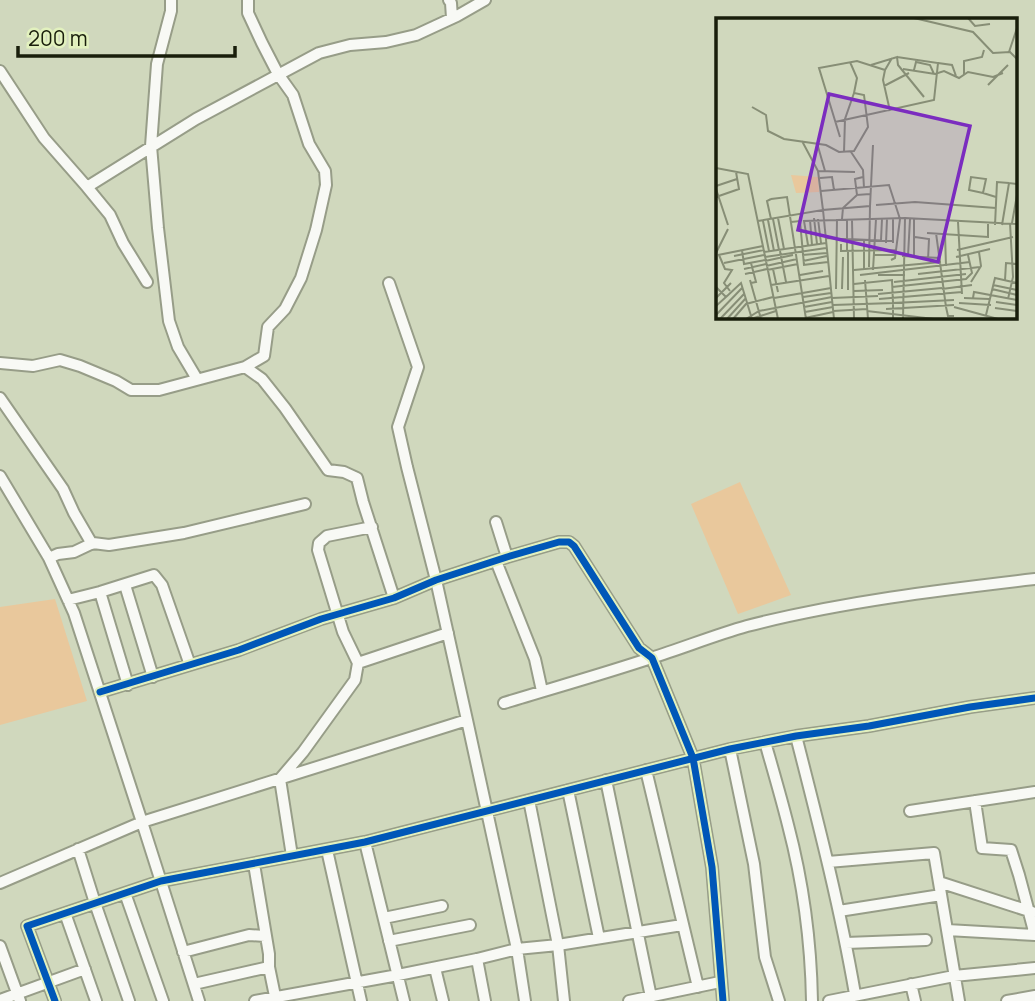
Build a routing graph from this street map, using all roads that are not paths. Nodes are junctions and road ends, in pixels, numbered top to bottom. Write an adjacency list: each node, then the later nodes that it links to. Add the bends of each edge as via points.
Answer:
1 (171, 0): 8 (street, via 158,64)
2 (248, 0): 7 (street, via 248,13)
3 (449, 0): 5 (street)
4 (485, 0): 5 (street)
5 (452, 18): 7 (street, via 416,35 319,53)
6 (0, 71): 9 (street, via 44,138)
7 (278, 74): 8 (street); 13 (street, via 293,95 309,144 325,170 326,185 301,278 285,309 268,327 264,356)
8 (151, 146): 9 (street); 14 (street, via 169,321)
9 (87, 187): 10 (street, via 110,215)
10 (146, 282)
11 (389, 284): 24 (street, via 418,367 398,427)
12 (0, 363): 14 (street, via 33,366 60,360 131,390 159,390)
13 (245, 367): 14 (street); 19 (street, via 262,379 328,470 358,478)
14 (197, 379)
15 (0, 397): 20 (street, via 63,489)
16 (0, 476): 21 (street)
17 (305, 504): 20 (street, via 184,533)
18 (496, 522): 22 (street)
19 (372, 527): 27 (street); 29 (street, via 327,536 319,543)
20 (92, 544): 21 (street)
21 (49, 558): 28 (street)
22 (501, 559): 24 (street); 31 (street, via 569,542 639,649); 36 (street)
23 (1035, 579): 31 (street, via 800,614)
24 (436, 580): 27 (street); 30 (street)
25 (125, 585): 26 (street); 33 (street, via 154,575 162,585); 34 (street)
26 (100, 592): 28 (street); 35 (street)
27 (394, 598): 29 (street)
28 (68, 600): 37 (street)
29 (338, 614): 32 (street); 33 (street)
30 (448, 633): 32 (street); 40 (street)
31 (652, 658): 36 (street); 44 (street)
32 (358, 663): 46 (street, via 355,680)
33 (190, 665): 34 (street)
34 (153, 677): 35 (street)
35 (128, 685): 37 (street)
36 (542, 691): 39 (street)
37 (100, 692): 54 (street)
38 (1035, 698): 41 (street)
39 (504, 703)
40 (467, 719): 46 (street); 52 (street)
41 (796, 736): 42 (street); 59 (street)
42 (765, 742): 43 (street); 120 (street, via 801,887)
43 (730, 749): 44 (street); 119 (street, via 754,864 765,957)
44 (693, 758): 45 (street); 94 (street, via 712,867)
45 (646, 770): 47 (street); 73 (street)
46 (281, 779): 54 (street); 58 (street)
47 (606, 780): 48 (street); 75 (street)
48 (568, 790): 50 (street); 78 (street)
49 (1035, 792): 51 (street)
50 (528, 800): 52 (street); 82 (street)
51 (975, 801): 53 (street); 69 (street, via 982,848 1011,850)
52 (487, 811): 55 (street); 84 (street)
53 (911, 811)
54 (142, 822): 56 (street); 61 (street)
55 (365, 842): 57 (street); 71 (street)
56 (78, 849): 63 (street); 66 (street)
57 (327, 850): 58 (street); 95 (street)
58 (292, 856): 60 (street)
59 (828, 862): 62 (street, via 934,853); 68 (street)
60 (254, 864): 61 (street); 77 (street)
61 (162, 881): 64 (street); 85 (street)
62 (939, 882): 65 (street); 69 (street)
63 (0, 883)
64 (125, 893): 66 (street); 108 (street)
65 (941, 895): 68 (street); 74 (street)
66 (95, 903): 70 (street); 107 (street)
67 (442, 906): 71 (street)
68 (839, 911): 81 (street)
69 (1032, 912): 76 (street)
70 (65, 913): 90 (street); 93 (street, via 27,926)
71 (384, 918): 79 (street)
72 (470, 925): 79 (street)
73 (682, 925): 75 (street); 98 (street)
74 (947, 930): 76 (street); 92 (street)
75 (637, 932): 78 (street); 102 (street)
76 (1035, 935)
77 (265, 936): 85 (street); 87 (street)
78 (599, 938): 82 (street)
79 (389, 940): 91 (street)
80 (926, 940): 81 (street)
81 (846, 943): 99 (street)
82 (558, 945): 84 (street); 116 (street)
83 (0, 946): 101 (street)
84 (517, 949): 86 (street); 115 (street)
85 (183, 952): 96 (street)
86 (478, 959): 88 (street); 114 (street)
87 (270, 967): 96 (street); 103 (street)
88 (435, 968): 91 (street); 113 (street)
89 (1035, 968): 92 (street)
90 (85, 969): 93 (street); 106 (street)
91 (398, 975): 95 (street); 112 (street)
92 (954, 976): 97 (street); 123 (street)
93 (48, 982): 101 (street); 105 (street)
94 (720, 982): 98 (street); 118 (street)
95 (357, 983): 103 (street); 111 (street)
96 (194, 984): 109 (street)
97 (911, 984): 99 (street); 122 (street)
98 (698, 987): 102 (street)
99 (855, 995): 121 (street)
100 (1035, 996): 124 (street)
101 (19, 997): 104 (street)
102 (651, 997): 117 (street)
103 (276, 999): 110 (street)
104 (0, 1000)
105 (55, 1001)
106 (96, 1001)
107 (129, 1001)
108 (163, 1001)
109 (199, 1001)
110 (255, 1001)
111 (361, 1001)
112 (404, 1001)
113 (443, 1001)
114 (485, 1001)
115 (525, 1001)
116 (564, 1001)
117 (629, 1001)
118 (723, 1001)
119 (779, 1001)
120 (812, 1001)
121 (828, 1001)
122 (915, 1001)
123 (959, 1001)
124 (1007, 1001)

